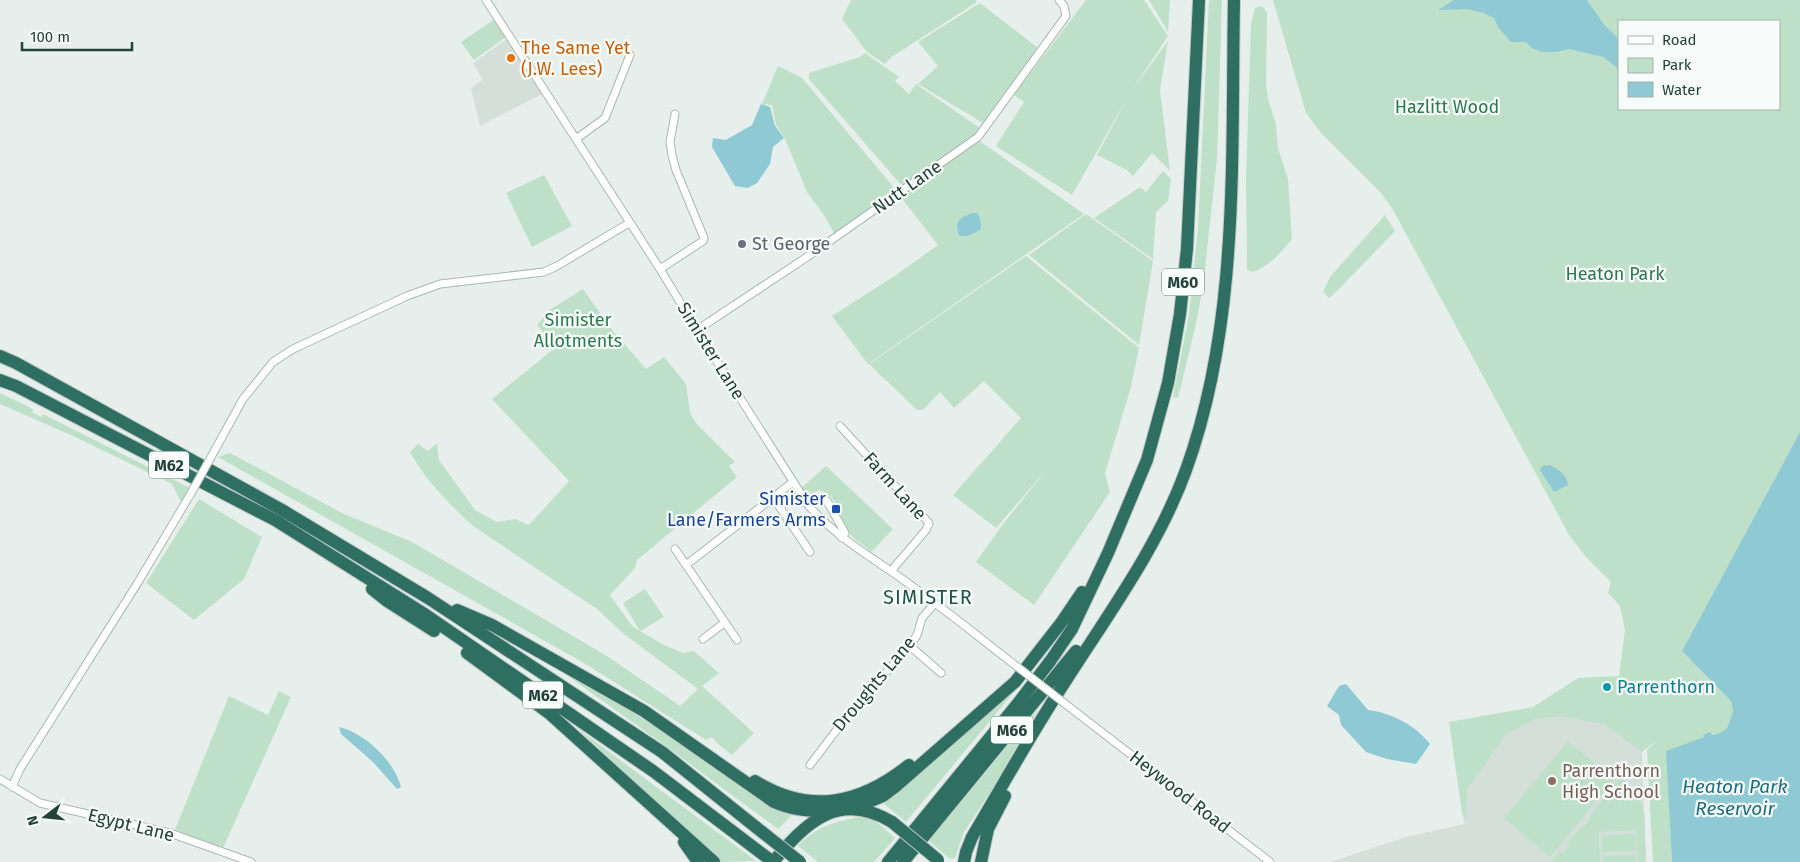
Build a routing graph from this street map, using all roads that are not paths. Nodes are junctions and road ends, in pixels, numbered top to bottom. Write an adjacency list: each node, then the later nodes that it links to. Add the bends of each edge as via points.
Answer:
1 (486, 0): 7 (street, Simister Lane)
2 (1059, 0): 10 (street, Nutt Lane, via 1066,16 978,137)
3 (1199, 0): 20 (highway, M60, via 1188,240 1180,314 1168,383 1147,460)
4 (1234, 0): 24 (highway, M60, via 1226,289 1216,363 1200,428 1174,500 1158,535)
5 (630, 54): 7 (street, via 605,118)
6 (675, 114): 9 (street, via 670,142 672,155 704,238)
7 (576, 139): 8 (street, Simister Lane)
8 (629, 223): 9 (street, Simister Lane); 39 (street, bridge, via 544,272 440,284 293,348 272,362 244,399 137,584 20,769)
9 (660, 269): 10 (street, Simister Lane)
10 (697, 330): 14 (street, Simister Lane)
11 (0, 356): 25 (highway, M62, via 282,510)
12 (0, 380): 21 (highway, M62, via 275,520)
13 (840, 426): 23 (street, Farm Lane, via 929,523)
14 (793, 482): 15 (street); 16 (street, Simister Lane)
15 (774, 497): 19 (street); 22 (street)
16 (808, 505): 17 (street, Simister Lane); 17 (street, via 816,500 827,501 845,533)
17 (842, 538): 23 (street, Simister Lane)
18 (675, 549): 22 (street)
19 (810, 552)
20 (1108, 553): 28 (highway, M60); 35 (highway, via 1035,658 1015,682)
21 (334, 557): 40 (highway, via 387,601 446,638 550,714); 47 (highway, M62, via 423,613 645,765)
22 (686, 564): 27 (street)
23 (891, 571): 26 (street, Simister Lane)
24 (1120, 597): 34 (highway); 50 (highway, M66)
25 (428, 598): 36 (highway, via 492,625 644,711); 48 (highway, M62, bridge, via 662,752)
26 (935, 603): 31 (street, Droughts Lane, via 922,618); 32 (street, Simister Lane)
27 (724, 623): 29 (street); 30 (street)
28 (1072, 629): 49 (highway, M66, via 1019,702)
29 (703, 639)
30 (737, 640)
31 (910, 646): 33 (street); 37 (street, Droughts Lane, via 848,715)
32 (993, 648): 53 (street, Heywood Road, bridge)
33 (941, 673)
34 (1050, 706): 51 (highway, via 972,837); 52 (highway, via 988,829)
35 (984, 710): 36 (highway, via 876,788 837,800 809,801 782,795); 41 (highway, via 883,796)
36 (697, 746): 42 (highway, via 774,802 800,810)
37 (810, 765)
38 (0, 779): 39 (street, Egypt Lane)
39 (12, 787): 44 (street, Egypt Lane, via 40,803 170,834)
40 (649, 803): 45 (highway); 46 (highway)
41 (850, 809): 42 (highway); 43 (highway, bridge, via 867,811 892,822)
42 (834, 812): 47 (highway, via 814,820 803,829)
43 (939, 861)
44 (251, 862)
45 (698, 862)
46 (714, 862)
47 (773, 862)
48 (800, 862)
49 (888, 862)
50 (903, 862)
51 (964, 862)
52 (981, 862)
53 (1270, 862)

